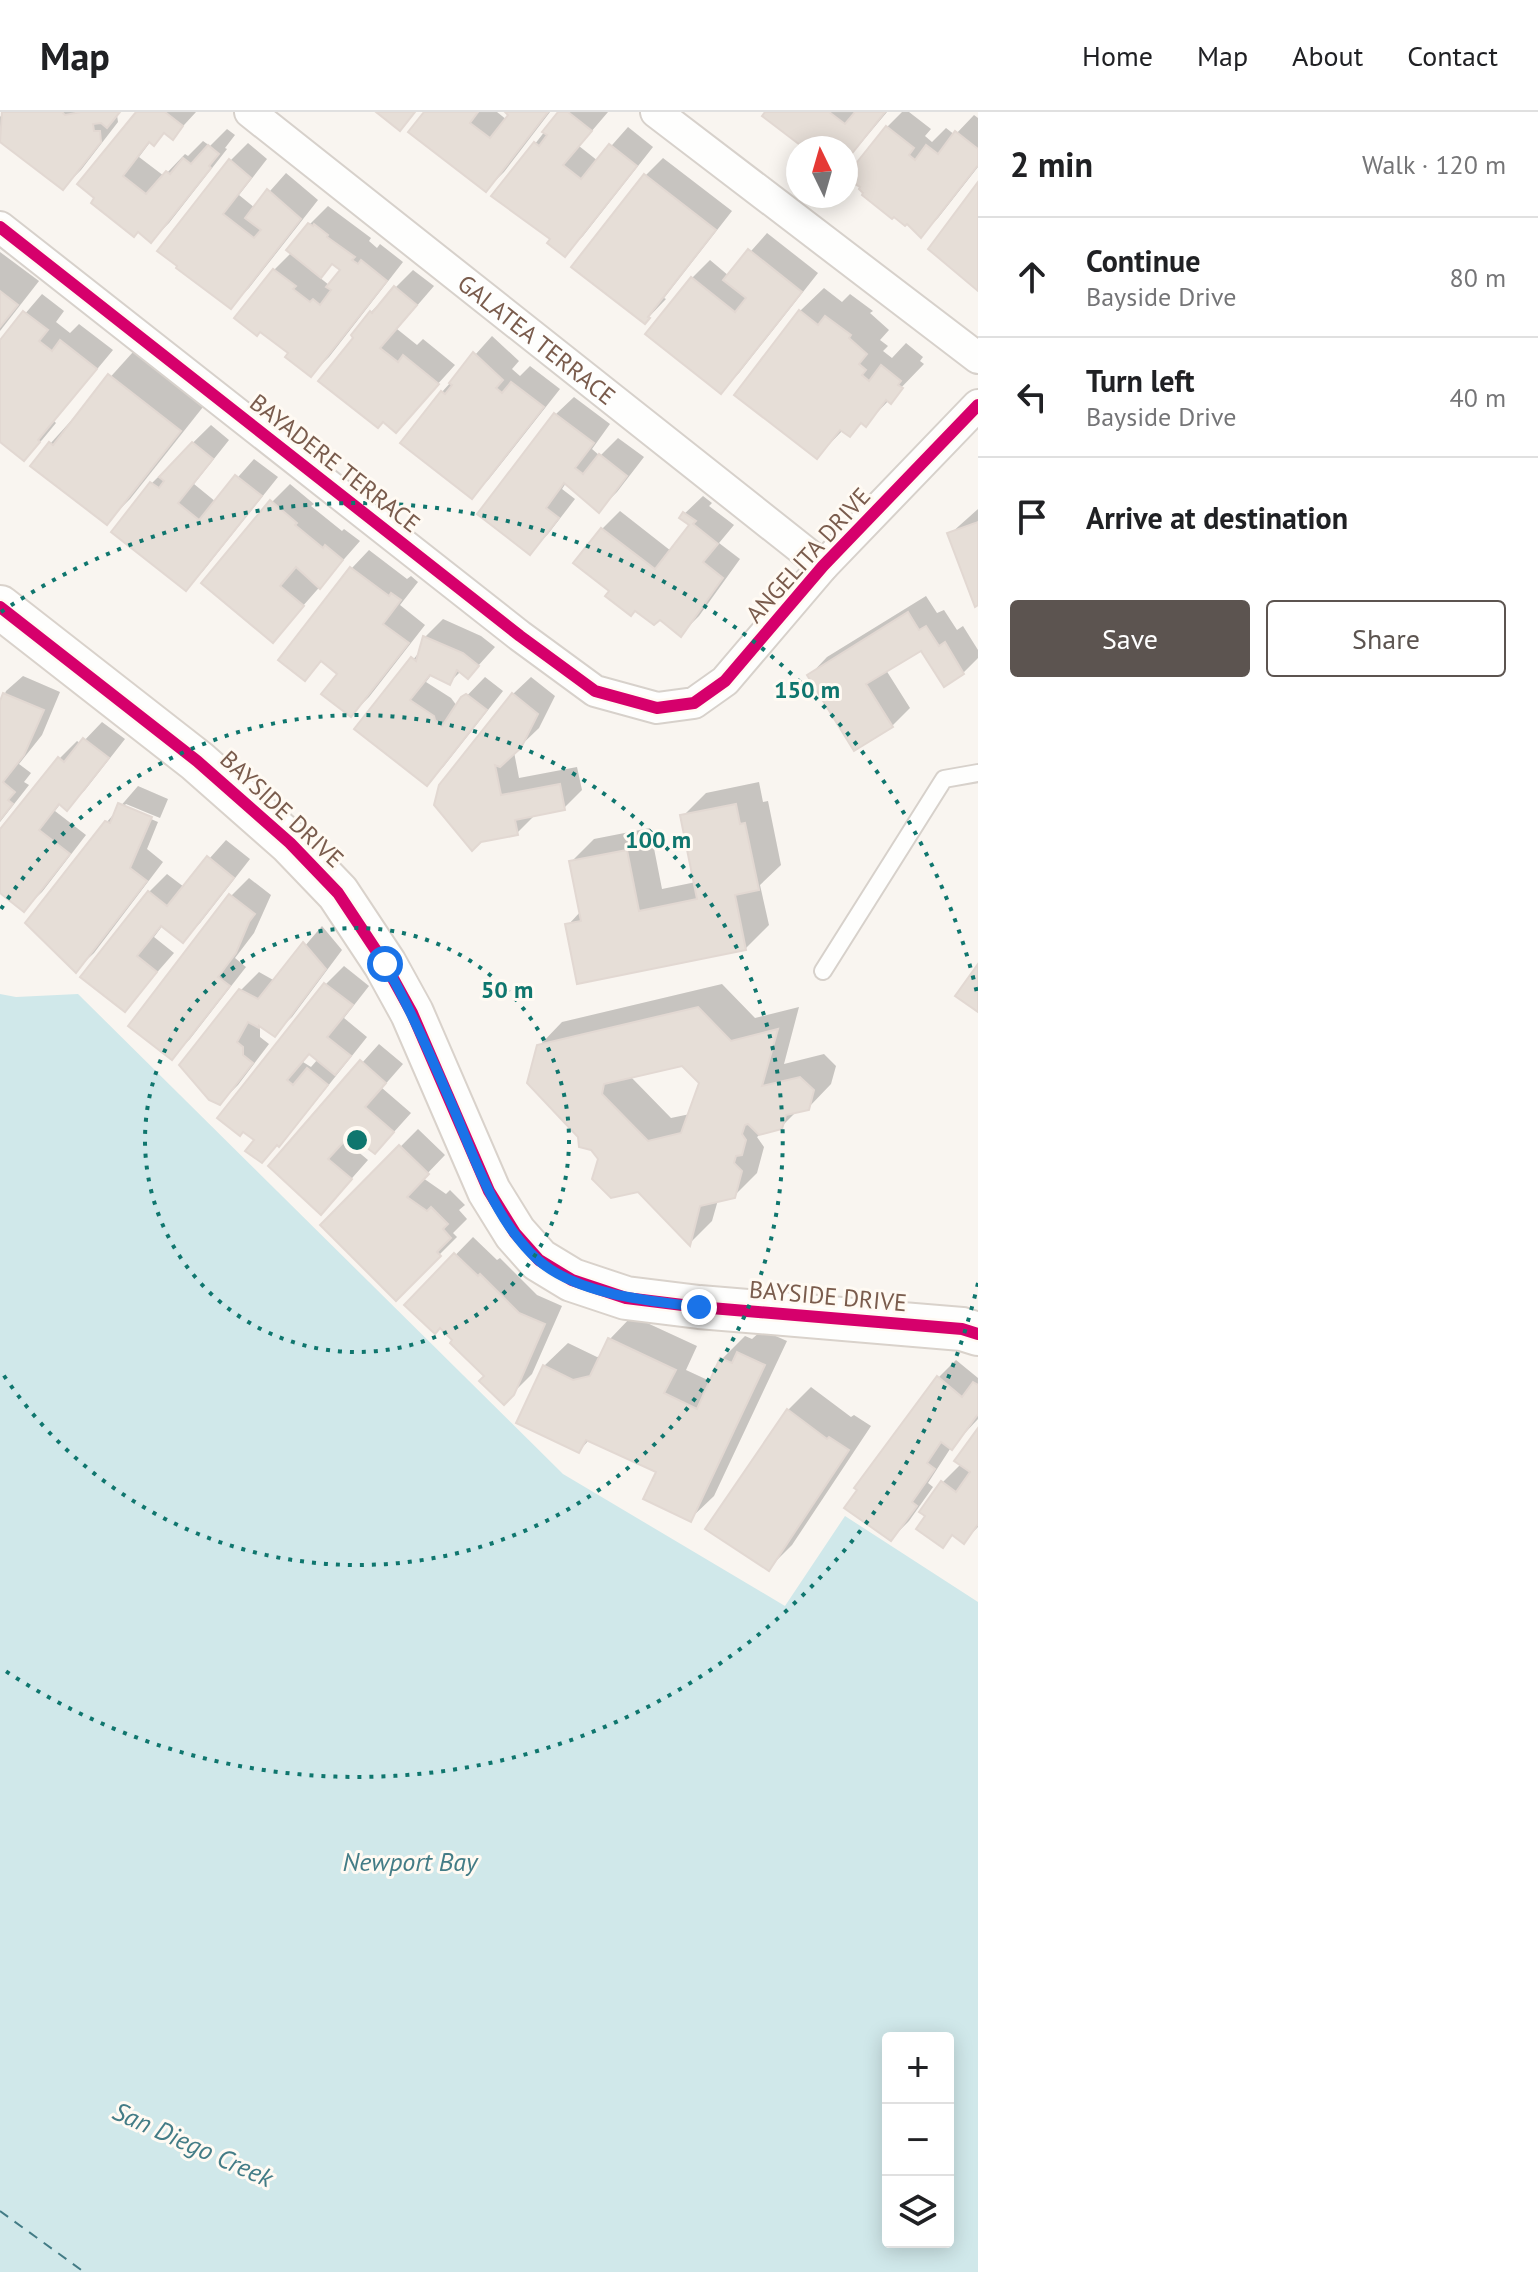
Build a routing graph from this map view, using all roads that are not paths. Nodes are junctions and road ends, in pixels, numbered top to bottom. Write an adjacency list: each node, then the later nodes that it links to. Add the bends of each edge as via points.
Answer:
1 (250, 112): 6 (street, GALATEA TERRACE)
2 (656, 112): 4 (street)
3 (0, 227): 8 (street, BAYADERE TERRACE, via 595,691)
4 (978, 358)
5 (978, 405): 6 (street, ANGELITA DRIVE)
6 (823, 566): 8 (street, ANGELITA DRIVE, via 725,681 694,703)
7 (0, 607): 11 (main road, BAYSIDE DRIVE, via 197,761 338,893 412,1013 489,1191 539,1260 572,1280 626,1298)
8 (657, 708)
9 (978, 773): 10 (lane, via 944,779)
10 (823, 971)
11 (978, 1334)

